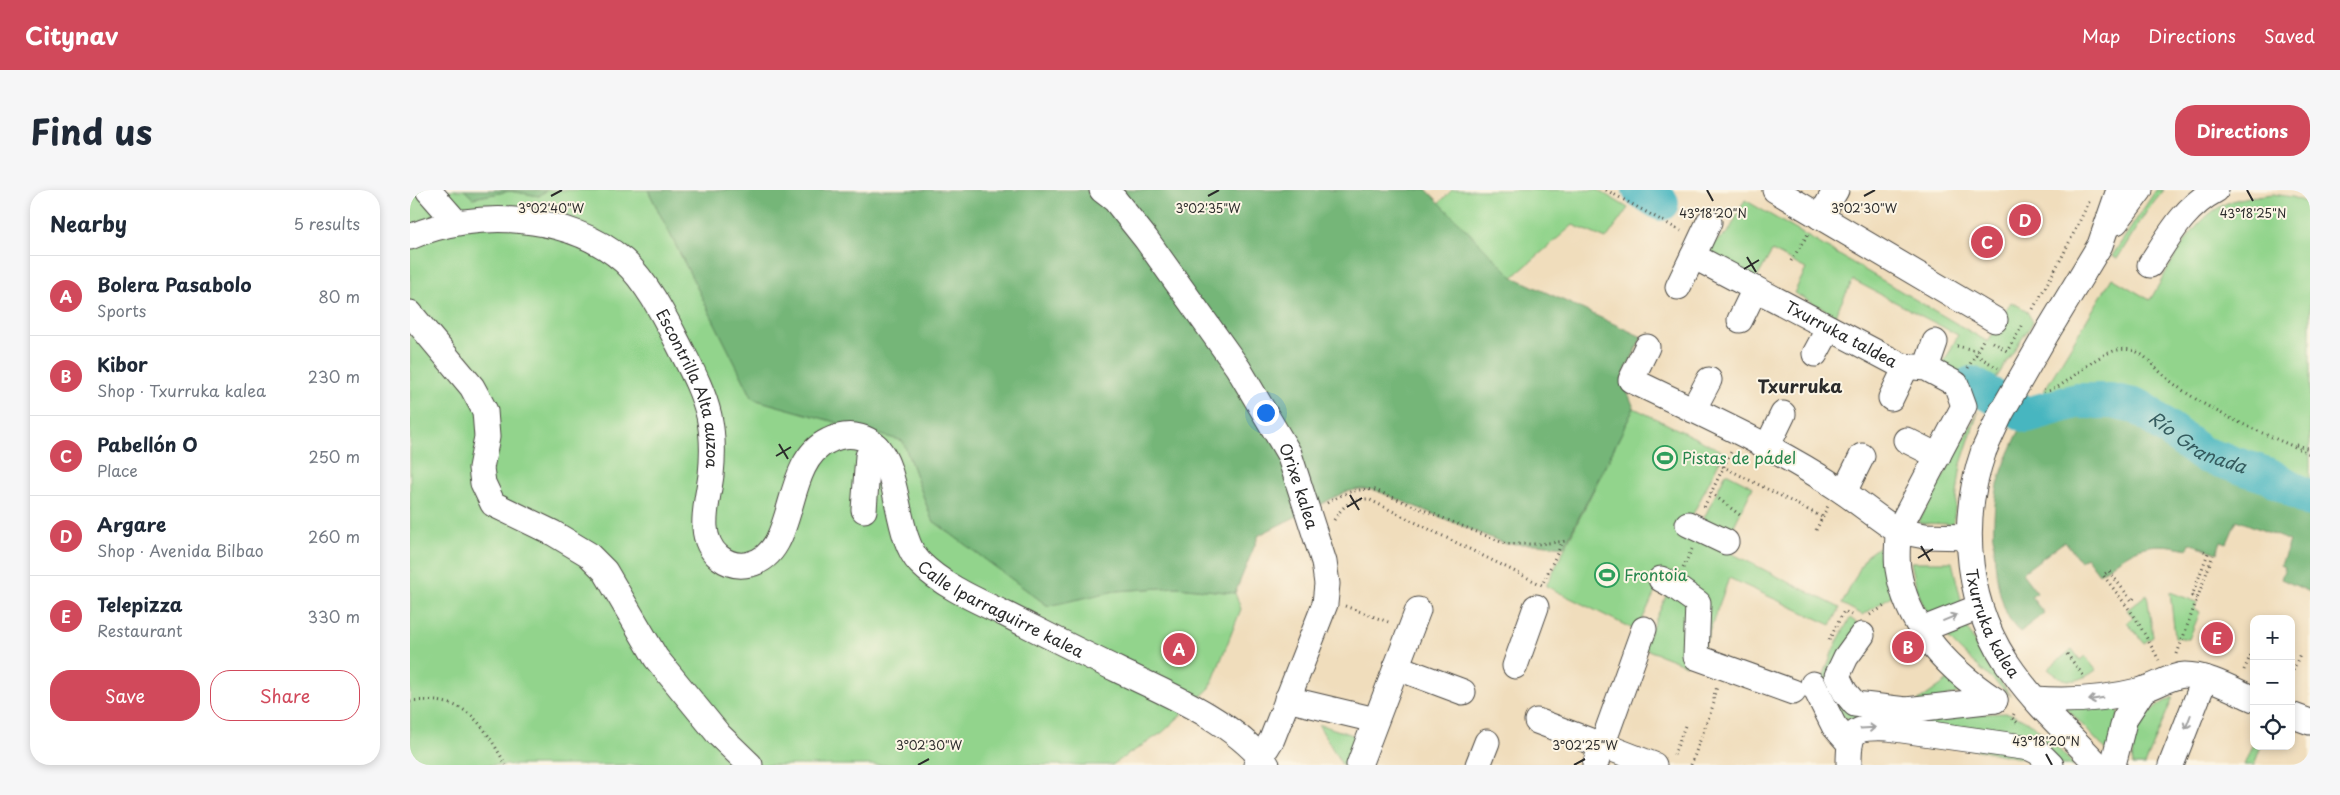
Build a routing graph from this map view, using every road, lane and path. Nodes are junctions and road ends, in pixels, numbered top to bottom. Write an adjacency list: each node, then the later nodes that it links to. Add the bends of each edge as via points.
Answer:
1 (428, 190): 11 (street)
2 (1102, 190): 52 (street, Orixe kalea, via 1146,239 1238,368 1289,454)
3 (1606, 190): 13 (path)
4 (1775, 190): 10 (street)
5 (1836, 190): 10 (street)
6 (2119, 190): 14 (street)
7 (2140, 190): 14 (street)
8 (2216, 190): 17 (street, via 2184,214)
9 (2090, 199): 20 (path)
10 (1820, 217): 23 (street)
11 (456, 222): 12 (street, Escontrilla Alta auzoa); 41 (street, Escontrilla Alta auzoa, via 520,221 575,233 610,251 625,262 640,280 672,331 704,396 713,455 706,534 722,560 749,564 770,553 782,532 803,467 819,445 844,436 868,440)
12 (410, 237)
13 (1700, 239): 18 (street); 19 (street, Txurruka taldea)
14 (2100, 245): 24 (street, Txurruka kalea)
15 (1798, 247): 16 (path)
16 (1791, 262)
17 (2150, 265)
18 (1678, 287)
19 (1755, 289): 22 (street); 25 (street, Txurruka taldea)
20 (2032, 311)
21 (410, 313): 98 (street, via 472,387 485,411 487,437 481,468 483,483 493,504 588,554 621,596 656,658 719,735)
22 (1740, 320)
23 (1995, 320)
24 (2038, 325): 29 (path, via 2007,351 1984,338); 57 (street, Txurruka kalea, bridge, via 1975,476)
25 (1829, 328): 28 (street); 30 (street, Txurruka taldea)
26 (1936, 342): 30 (street)
27 (1647, 347): 36 (street, via 1631,380)
28 (1815, 354)
29 (1976, 355): 31 (path); 33 (path)
30 (1916, 368): 33 (street, Txurruka taldea); 35 (street)
31 (1998, 368)
32 (1708, 380): 36 (street)
33 (1956, 384): 46 (street, via 1964,406)
34 (2044, 391): 40 (path, via 2056,389 2110,351 2131,350 2148,360 2194,400 2237,423)
35 (1891, 398)
36 (1693, 410): 38 (street)
37 (1783, 414): 42 (street)
38 (1740, 434): 42 (street); 48 (path)
39 (1906, 440): 46 (street)
40 (2288, 444): 43 (path); 44 (path)
41 (877, 447): 51 (street, via 868,456); 96 (street, Calle Iparraguirre kalea, via 890,470 908,544 921,564 954,588 1178,699 1247,742)
42 (1766, 447): 49 (street)
43 (2310, 449)
44 (2310, 454)
45 (1862, 456): 49 (street)
46 (1938, 456): 56 (street)
47 (1718, 464): 48 (path)
48 (1724, 467): 50 (path); 54 (path)
49 (1844, 492): 56 (street, via 1870,514)
50 (1711, 493): 53 (path); 55 (path)
51 (864, 510)
52 (1310, 514): 59 (street, Orixe kalea); 59 (path, via 1345,492 1360,488 1375,490 1506,544 1565,541 1542,585 1378,502 1358,499 1344,505)
53 (1740, 515)
54 (1822, 517)
55 (1695, 527): 58 (street); 62 (path)
56 (1898, 531): 57 (street, via 1925,536); 63 (street, via 1898,567)
57 (1968, 537): 69 (street, Txurruka kalea)
58 (1726, 542)
59 (1319, 544): 66 (street, Orixe kalea, via 1327,584)
60 (2204, 551): 65 (path, via 2208,553)
61 (2213, 555): 65 (path)
62 (1668, 582): 78 (street, via 1698,603 1696,657)
63 (1903, 594): 71 (path); 73 (street)
64 (2187, 594): 65 (path)
65 (2194, 597): 79 (path)
66 (1326, 599): 70 (path); 84 (street, Orixe kalea)
67 (2126, 605): 67 (path, via 2103,575 2109,570 2133,599); 79 (path)
68 (1536, 607): 75 (street)
69 (1979, 607): 73 (street, one-way to 69); 85 (street, Txurruka kalea, via 1994,643)
70 (1414, 620): 77 (street)
71 (1866, 626): 73 (street, via 1837,673 1841,685 1855,704 1906,710 1995,700 1943,659)
72 (1644, 629): 93 (street)
73 (1921, 630)
74 (2300, 654): 76 (path)
75 (1515, 666)
76 (2295, 666)
77 (1396, 667): 82 (street); 88 (street)
78 (1724, 668): 94 (street, via 1803,688 1834,726); 101 (path)
79 (2169, 678): 80 (street, via 2185,675); 81 (street)
80 (2205, 678): 83 (street); 105 (street, one-way to 105)
81 (2144, 689): 85 (street, one-way to 85, via 2094,700); 104 (street, via 2126,718)
82 (1463, 692)
83 (2250, 697)
84 (1287, 699): 88 (street); 96 (street, Orixe kalea)
85 (2035, 700): 103 (street, Txurruka kalea)
86 (410, 701): 97 (path, via 448,701 470,714 488,734)
87 (2295, 716): 90 (street)
88 (1375, 720): 99 (street)
89 (1537, 721): 93 (street)
90 (2310, 722)
91 (1686, 723): 95 (path)
92 (1487, 742): 100 (street)
93 (1599, 752): 95 (street)
94 (1849, 754): 102 (street, one-way to 102, via 1860,728 1888,728 2030,748)
95 (1664, 761)
96 (1261, 762)
97 (506, 765)
98 (750, 765)
99 (1359, 765)
100 (1478, 765)
101 (1691, 765)
102 (2051, 765)
103 (2098, 765)
104 (2113, 765)
105 (2171, 765)

